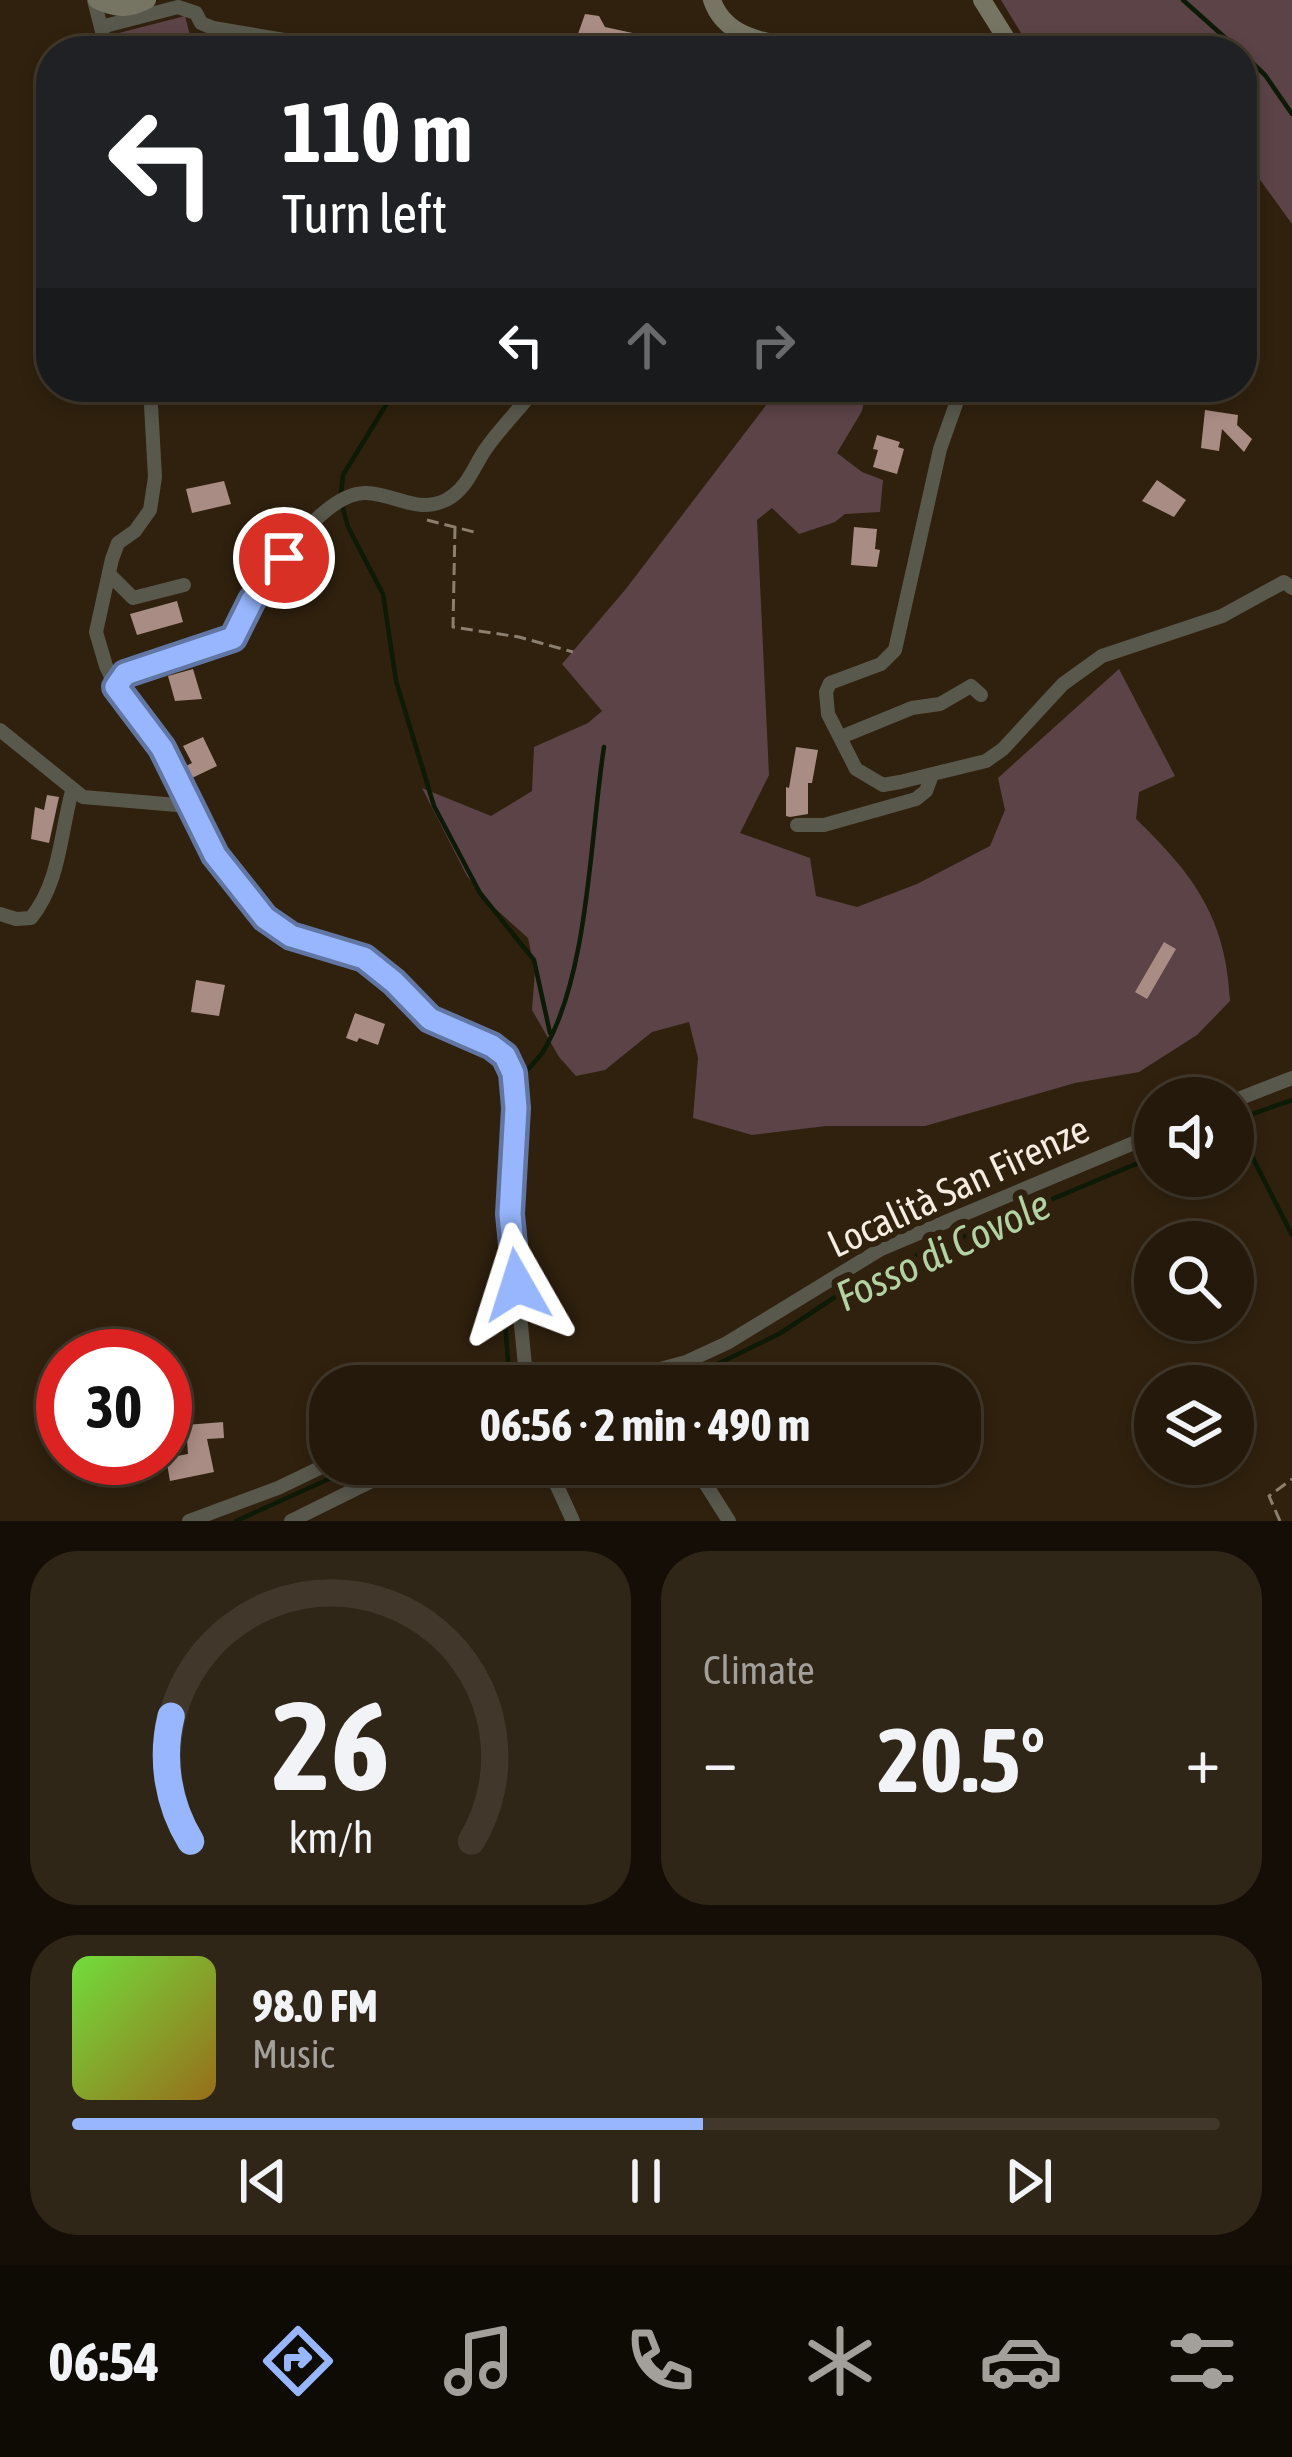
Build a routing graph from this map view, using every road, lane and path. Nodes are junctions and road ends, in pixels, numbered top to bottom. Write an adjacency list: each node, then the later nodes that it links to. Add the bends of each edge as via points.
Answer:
1 (95, 0): 2 (main road, via 131,8); 5 (street)
2 (147, 0)
3 (712, 0): 8 (main road, via 718,16)
4 (982, 0): 9 (main road)
5 (101, 27): 6 (street); 7 (street, via 178,7 213,28)
6 (103, 36)
7 (261, 36)
8 (746, 36)
9 (1004, 36)
10 (151, 402): 14 (street, via 150,510 118,543)
11 (524, 402): 18 (street, via 452,497 431,506 363,492 340,499 284,558 233,638 125,674)
12 (957, 402): 21 (street, via 895,650 826,692)
13 (455, 527): 17 (path, via 453,627)
14 (109, 574): 15 (street, via 133,598); 18 (street, via 96,632)
15 (184, 585)
16 (1292, 588): 22 (street, via 1284,583 1222,616 1102,656 986,761)
17 (573, 652)
18 (116, 687): 24 (street, via 162,748)
19 (981, 695): 21 (street, via 971,686)
20 (0, 730): 23 (street)
21 (841, 737): 22 (street, via 856,770 883,785)
22 (932, 775): 25 (street, via 916,800 824,826)
23 (72, 791): 24 (street); 26 (street, via 45,900 31,918)
24 (189, 806): 30 (street, via 265,918 291,936 364,958 430,1019 505,1056 516,1108 510,1214)
25 (797, 825)
26 (0, 914)
27 (1292, 1078): 28 (street)
28 (1254, 1093)
29 (1134, 1143): 31 (street, Località San Firenze, via 880,1249 727,1343)
30 (522, 1365)
31 (673, 1365)
32 (309, 1473): 37 (street)
33 (1292, 1479): 41 (path, via 1269,1496)
34 (364, 1485): 38 (street)
35 (557, 1485): 39 (street)
36 (707, 1485): 40 (street)
37 (193, 1520)
38 (291, 1521)
39 (573, 1521)
40 (730, 1521)
41 (1280, 1521)

